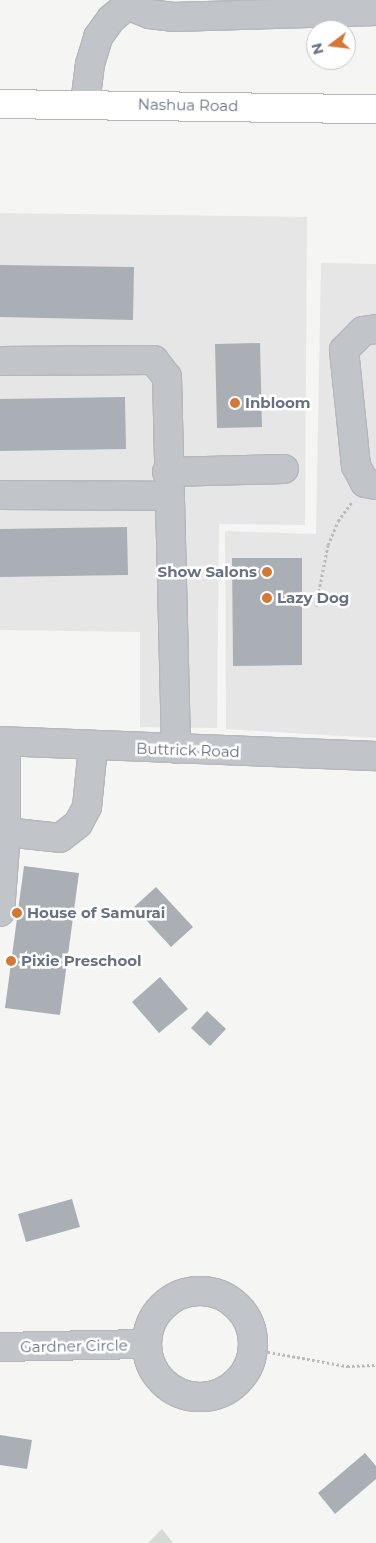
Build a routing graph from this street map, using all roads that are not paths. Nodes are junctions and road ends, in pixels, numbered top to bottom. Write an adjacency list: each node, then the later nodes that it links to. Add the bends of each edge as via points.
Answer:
1 (131, 3): 2 (street, via 149,14 173,17); 4 (street, via 111,19 98,37 90,64)
2 (376, 12)
3 (0, 104): 4 (main road, Nashua Road)
4 (85, 104): 5 (main road, Nashua Road)
5 (376, 109)
6 (376, 329): 10 (street, via 363,331 344,350 356,466)
7 (0, 361): 9 (street, via 154,360 167,377)
8 (284, 469): 9 (street)
9 (167, 484): 11 (street); 14 (street)
10 (371, 484)
11 (0, 495)
12 (3, 742): 13 (street, Buttrick Road); 16 (street)
13 (93, 747): 14 (street, Buttrick Road); 16 (street, via 87,808 68,834 60,838)
14 (176, 748): 15 (street, Buttrick Road)
15 (376, 756)
16 (6, 832): 17 (street)
17 (0, 912)
18 (147, 1344): 18 (street, Gardner Circle, via 154,1320 170,1300 186,1293 203,1291 220,1295 246,1316 252,1332 253,1349 249,1367 239,1381 224,1392 207,1397 189,1396 173,1390 159,1378 150,1362); 19 (street, Gardner Circle)
19 (0, 1347)

